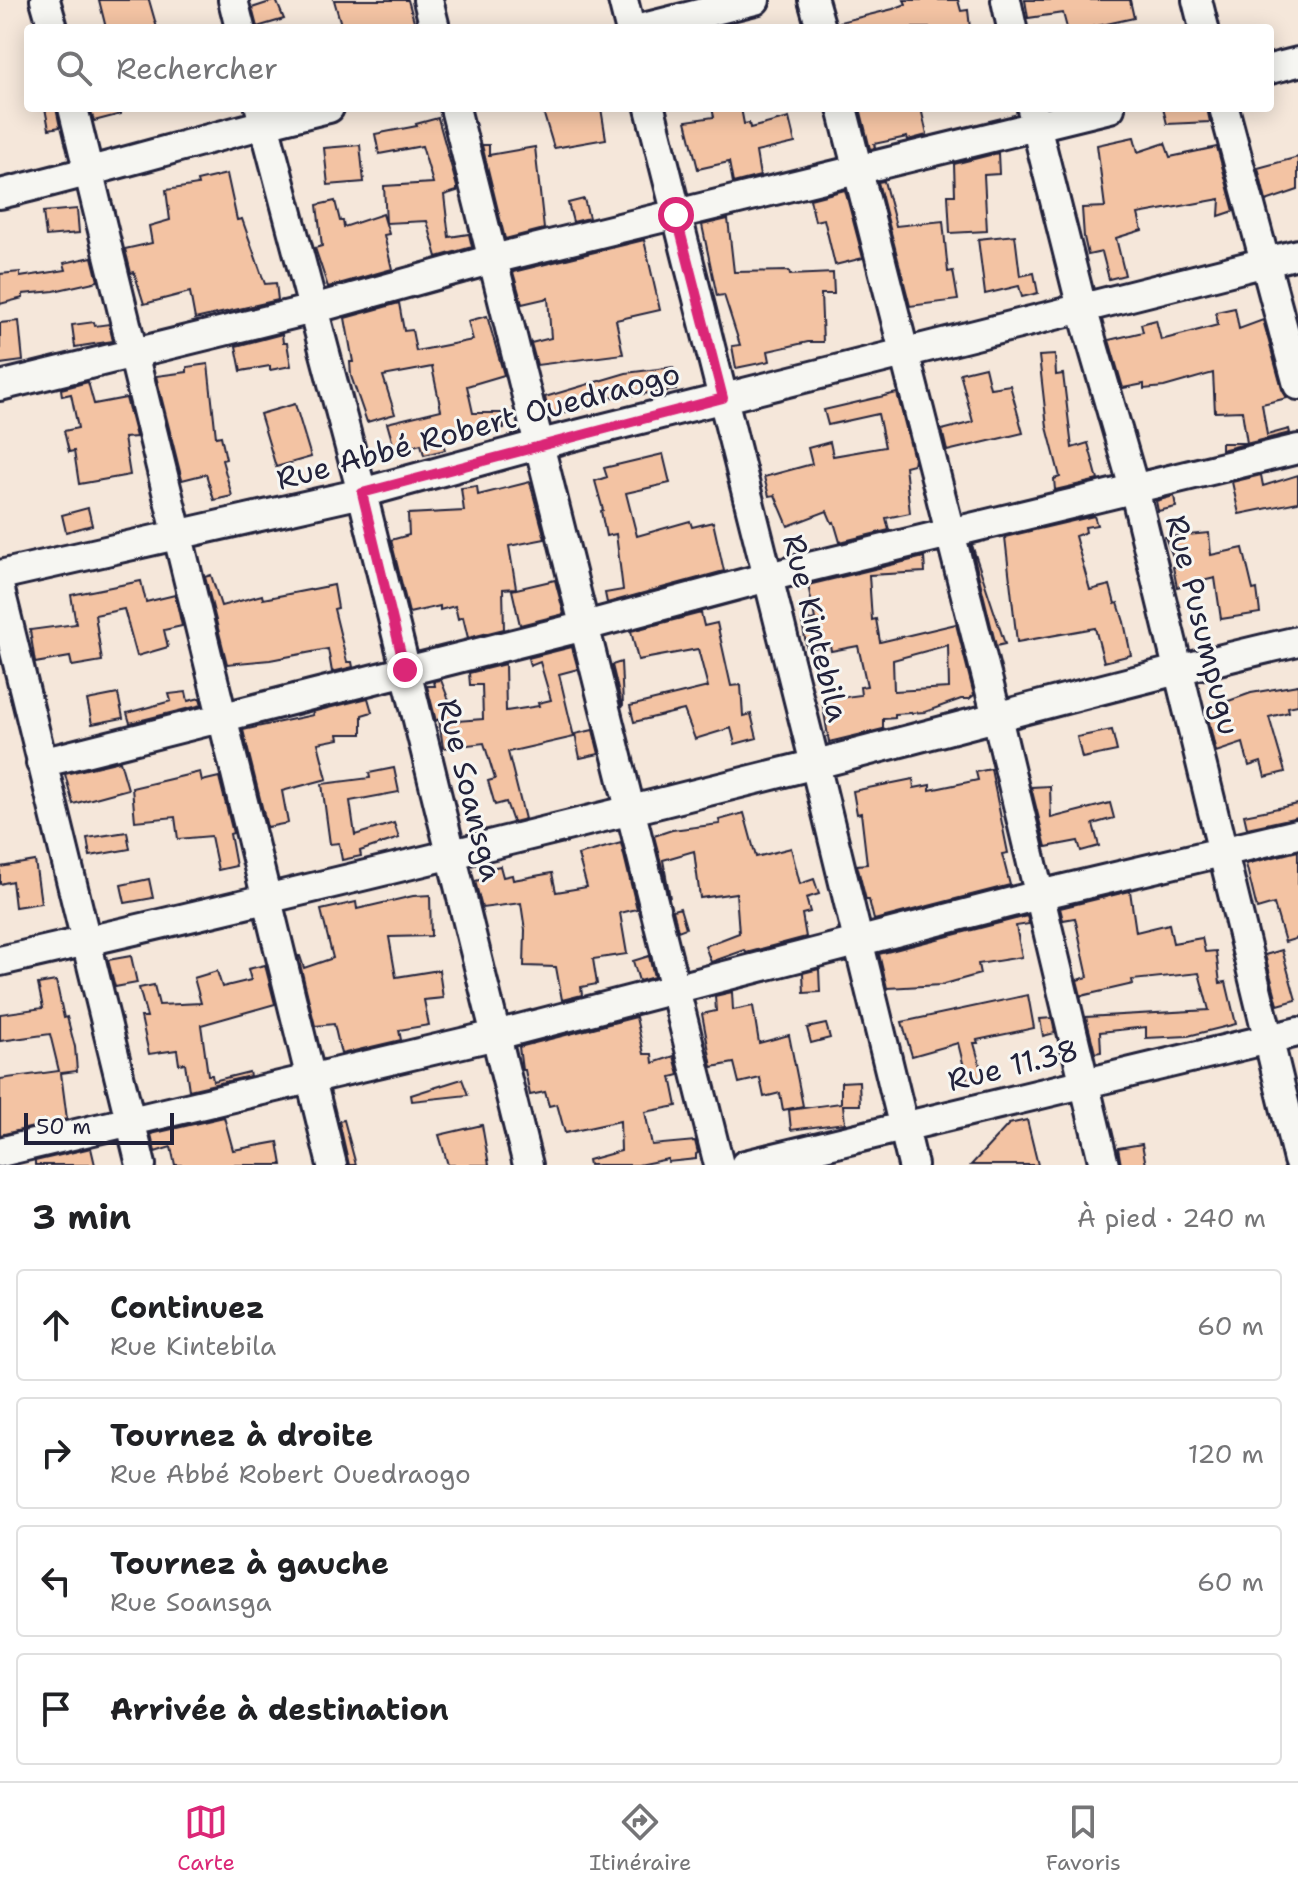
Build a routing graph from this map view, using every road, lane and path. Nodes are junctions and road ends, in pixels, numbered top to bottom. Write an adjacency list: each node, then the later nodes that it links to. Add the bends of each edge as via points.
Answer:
1 (45, 0): 9 (street)
2 (233, 0): 10 (street)
3 (428, 0): 11 (street)
4 (623, 0): 12 (street)
5 (755, 0): 13 (street)
6 (813, 0): 14 (street)
7 (1006, 0): 15 (street)
8 (1197, 0): 16 (street)
9 (52, 24)
10 (239, 24)
11 (434, 24)
12 (629, 24)
13 (659, 24)
14 (820, 24)
15 (1011, 24)
16 (1203, 24)
17 (1298, 62): 18 (street)
18 (1274, 68)
19 (74, 112): 29 (street)
20 (296, 112): 26 (street)
21 (456, 112): 33 (street)
22 (651, 112): 31 (street, Rue Kintebila)
23 (843, 112): 28 (street)
24 (1076, 112): 27 (street)
25 (1225, 112): 34 (street)
26 (262, 116): 29 (street); 36 (street, Rue Soansga)
27 (1034, 117): 28 (street); 35 (street, Rue Pusumpugu)
28 (858, 169): 31 (street); 37 (street)
29 (90, 173): 30 (street); 38 (street)
30 (0, 194)
31 (676, 215): 33 (street); 41 (street, Rue Kintebila)
32 (1298, 254): 34 (street, Rue Abbé Robert Ouedraogo)
33 (493, 259): 36 (street); 42 (street)
34 (1267, 262): 35 (street, Rue Abbé Robert Ouedraogo); 39 (street)
35 (1082, 308): 37 (street, Rue Abbé Robert Ouedraogo); 44 (street, Rue Pusumpugu)
36 (313, 309): 38 (street); 45 (street, Rue Soansga)
37 (905, 352): 41 (street, Rue Abbé Robert Ouedraogo); 46 (street)
38 (135, 353): 40 (street); 47 (street)
39 (1298, 385)
40 (0, 386)
41 (723, 398): 42 (street, Rue Abbé Robert Ouedraogo); 49 (street, Rue Kintebila)
42 (541, 444): 45 (street, Rue Abbé Robert Ouedraogo); 51 (street)
43 (1298, 449): 44 (street)
44 (1134, 488): 46 (street); 53 (street, Rue Pusumpugu)
45 (362, 493): 47 (street, Rue Abbé Robert Ouedraogo); 54 (street, Rue Soansga)
46 (951, 533): 49 (street); 56 (street)
47 (179, 537): 48 (street, Rue Abbé Robert Ouedraogo); 55 (street)
48 (0, 575)
49 (768, 577): 51 (street); 58 (street, Rue Kintebila)
50 (0, 590): 57 (street)
51 (585, 626): 54 (street); 59 (street)
52 (1298, 641): 53 (street)
53 (1179, 668): 56 (street); 61 (street, Rue Pusumpugu)
54 (405, 670): 55 (street); 62 (street, Rue Soansga)
55 (222, 715): 57 (street); 64 (street)
56 (997, 717): 58 (street); 63 (street)
57 (41, 763): 65 (street)
58 (815, 764): 59 (street); 66 (street, Rue Kintebila)
59 (632, 809): 62 (street); 68 (street)
60 (1298, 834): 61 (street)
61 (1223, 852): 63 (street); 71 (street, Rue Pusumpugu)
62 (452, 854): 64 (street); 70 (street, Rue Soansga)
63 (1039, 895): 66 (street); 73 (street)
64 (268, 898): 65 (street); 72 (street)
65 (86, 942): 67 (street); 74 (street)
66 (858, 942): 68 (street); 75 (street, Rue Kintebila)
67 (0, 961)
68 (676, 990): 70 (street); 81 (street)
69 (1298, 1032): 71 (street, Rue 11.38)
70 (496, 1035): 72 (street); 80 (street, Rue Soansga)
71 (1268, 1039): 73 (street, Rue 11.38); 77 (street, Rue Pusumpugu)
72 (311, 1079): 74 (street); 79 (street)
73 (1084, 1082): 75 (street, Rue 11.38); 84 (street)
74 (130, 1123): 76 (street); 78 (street)
75 (904, 1127): 82 (street, Rue 11.38); 83 (street, Rue Kintebila)
76 (0, 1152)
77 (1298, 1160)
78 (141, 1165)
79 (332, 1165)
80 (528, 1165)
81 (719, 1165)
82 (745, 1165)
83 (913, 1165)
84 (1104, 1165)

